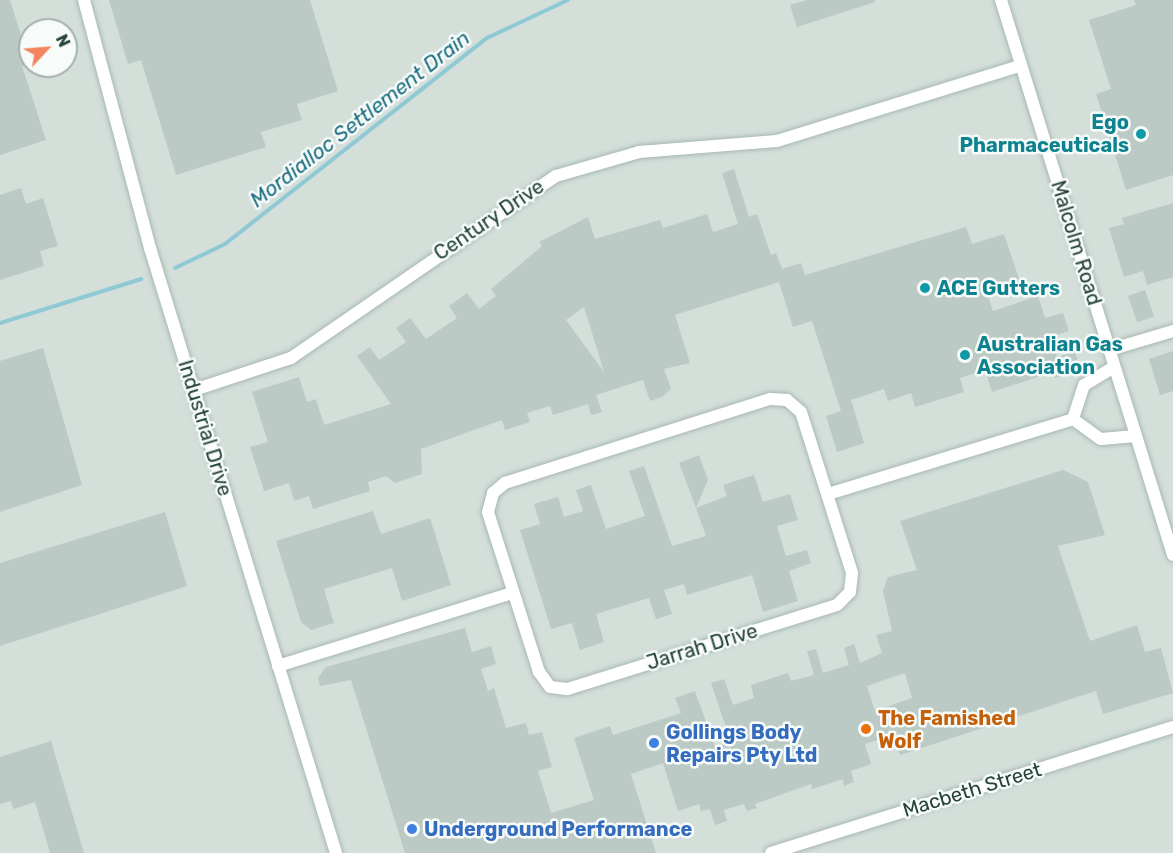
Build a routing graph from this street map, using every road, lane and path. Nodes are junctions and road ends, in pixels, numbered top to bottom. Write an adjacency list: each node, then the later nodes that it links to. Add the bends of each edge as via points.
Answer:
1 (84, 0): 7 (street, Industrial Drive, via 150,248)
2 (1000, 0): 3 (street, Malcolm Road)
3 (1020, 66): 5 (street, Malcolm Road); 7 (street, Century Drive, via 777,141 639,152 556,176 291,358)
4 (1173, 331): 5 (street)
5 (1109, 350): 6 (street, Malcolm Road)
6 (1114, 367): 8 (street, via 1084,385); 9 (street, Malcolm Road)
7 (194, 390): 13 (street, Industrial Drive)
8 (1073, 419): 9 (street, via 1101,439); 10 (street)
9 (1136, 436): 11 (street, Malcolm Road)
10 (828, 494): 12 (street, Jarrah Drive, via 801,411 787,400 770,399 505,483 493,493 488,512); 12 (street, Jarrah Drive, via 852,573 850,592 837,605 579,686 550,687 539,672)
11 (1173, 555)
12 (513, 592): 13 (street)
13 (278, 666): 15 (street, Industrial Drive)
14 (1173, 727): 16 (street, Macbeth Street)
15 (336, 853)
16 (771, 853)

